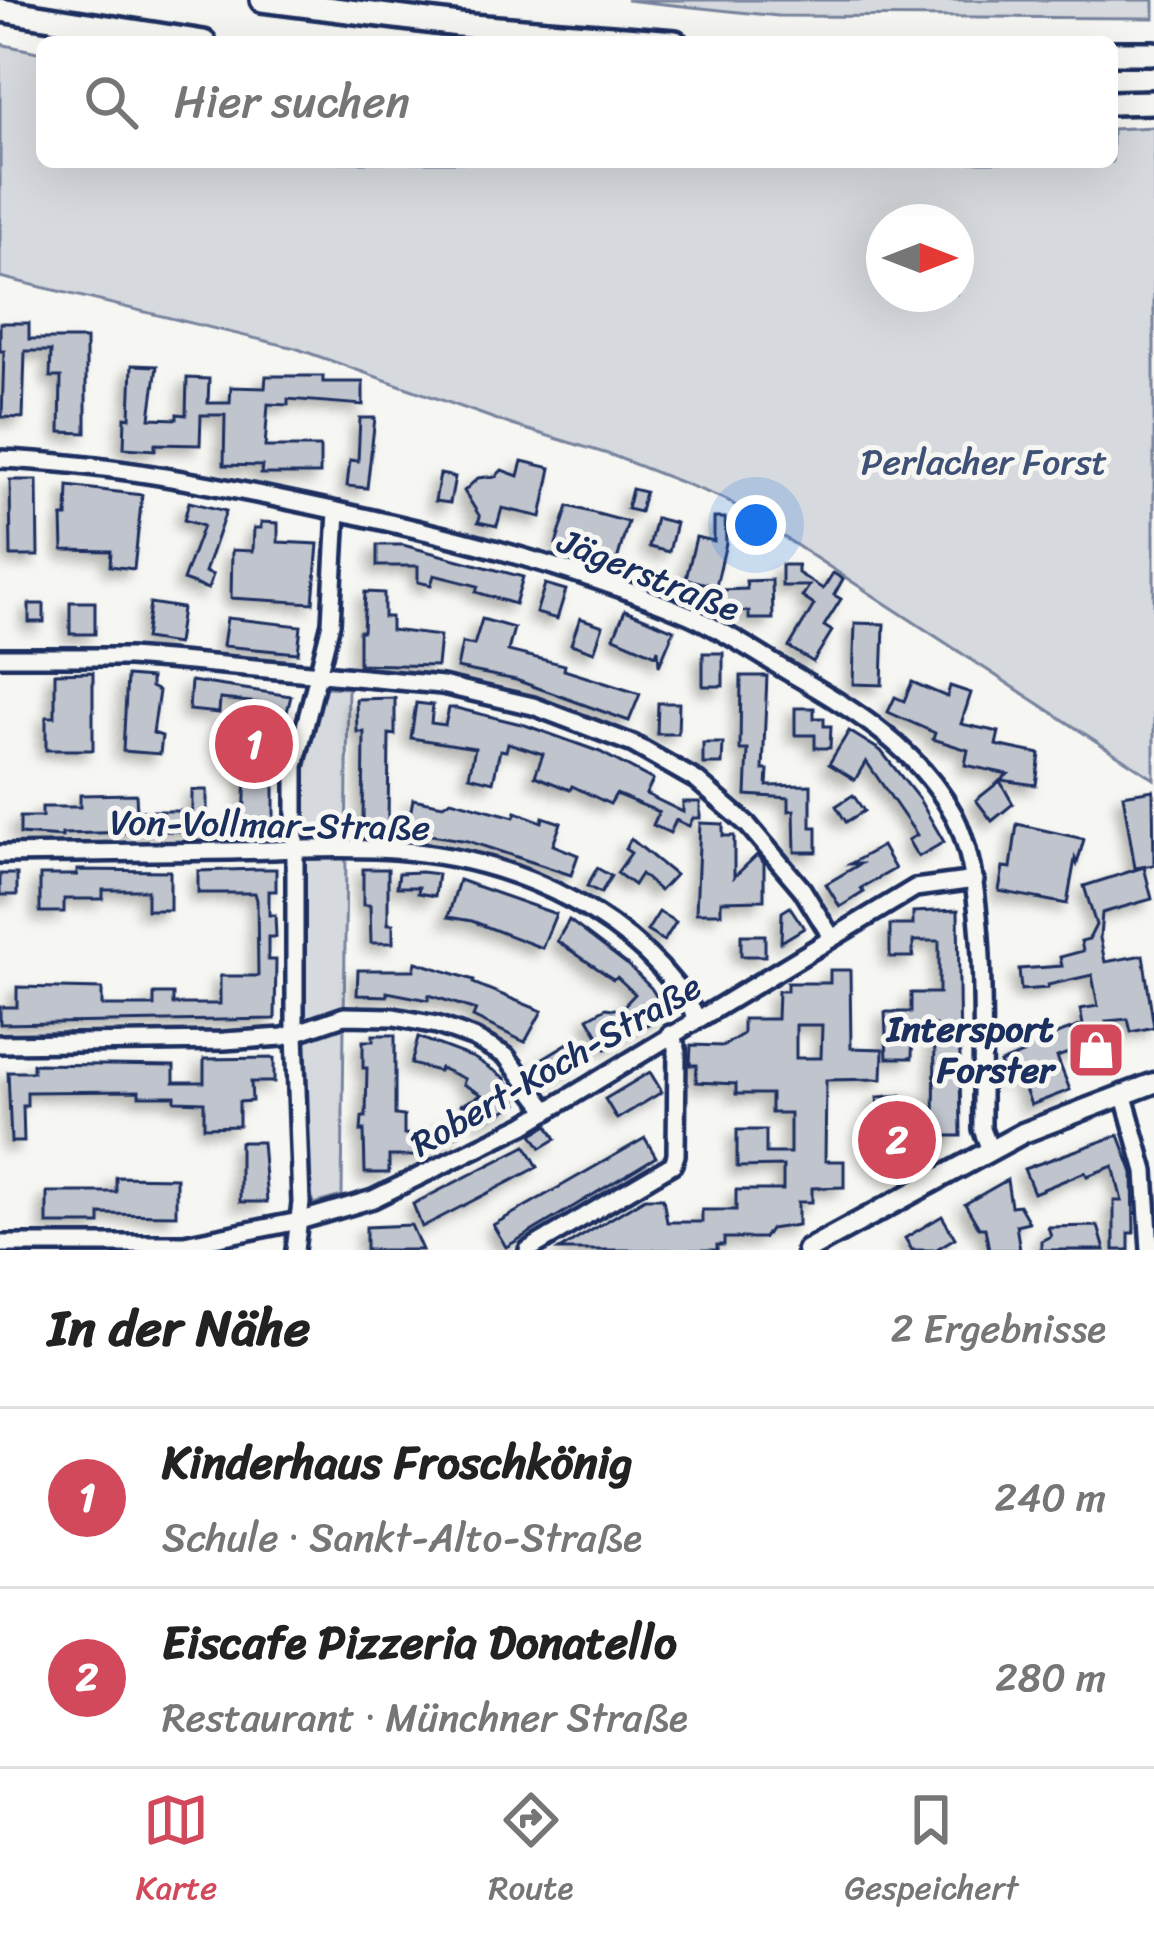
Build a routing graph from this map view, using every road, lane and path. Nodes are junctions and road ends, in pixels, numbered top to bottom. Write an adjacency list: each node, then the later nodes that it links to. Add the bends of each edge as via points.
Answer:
1 (262, 0): 4 (highway)
2 (0, 10): 3 (highway)
3 (166, 36)
4 (599, 36)
5 (1118, 53): 6 (highway)
6 (1154, 53)
7 (1154, 102): 8 (highway)
8 (1118, 103)
9 (0, 459): 10 (street, Jägerstraße, via 160,476)
10 (337, 511): 12 (street, via 334,602); 15 (street, Jägerstraße, via 489,545 613,586 693,617 822,691 890,737 932,780 956,818)
11 (0, 657): 12 (street, via 129,657)
12 (318, 675): 13 (street, via 296,766); 16 (street, via 459,689 533,706 633,744 696,780 747,824)
13 (296, 850): 14 (street, Von-Vollmar-Straße); 17 (street, Von-Vollmar-Straße, via 410,852 551,889 638,945); 18 (street)
14 (0, 854)
15 (975, 880): 16 (street, Robert-Koch-Straße, via 915,888); 24 (street, Jägerstraße, via 982,1130)
16 (832, 938): 17 (street, Robert-Koch-Straße)
17 (698, 1018): 19 (street, Robert-Koch-Straße)
18 (295, 1034): 20 (street); 23 (street, via 367,1014 437,1024 506,1057); 25 (street)
19 (670, 1034): 23 (street, Robert-Koch-Straße); 29 (street, via 673,1164)
20 (0, 1044)
21 (1154, 1083): 22 (main road)
22 (1123, 1093): 24 (main road); 31 (street, via 1145,1171)
23 (548, 1111): 25 (street, Robert-Koch-Straße, via 400,1188)
24 (990, 1150): 30 (main road)
25 (299, 1221): 27 (street, Robert-Koch-Straße, via 184,1244); 28 (street)
26 (0, 1244): 27 (street, Robert-Koch-Straße)
27 (58, 1247)
28 (295, 1250)
29 (528, 1250)
30 (808, 1250)
31 (1150, 1250)

